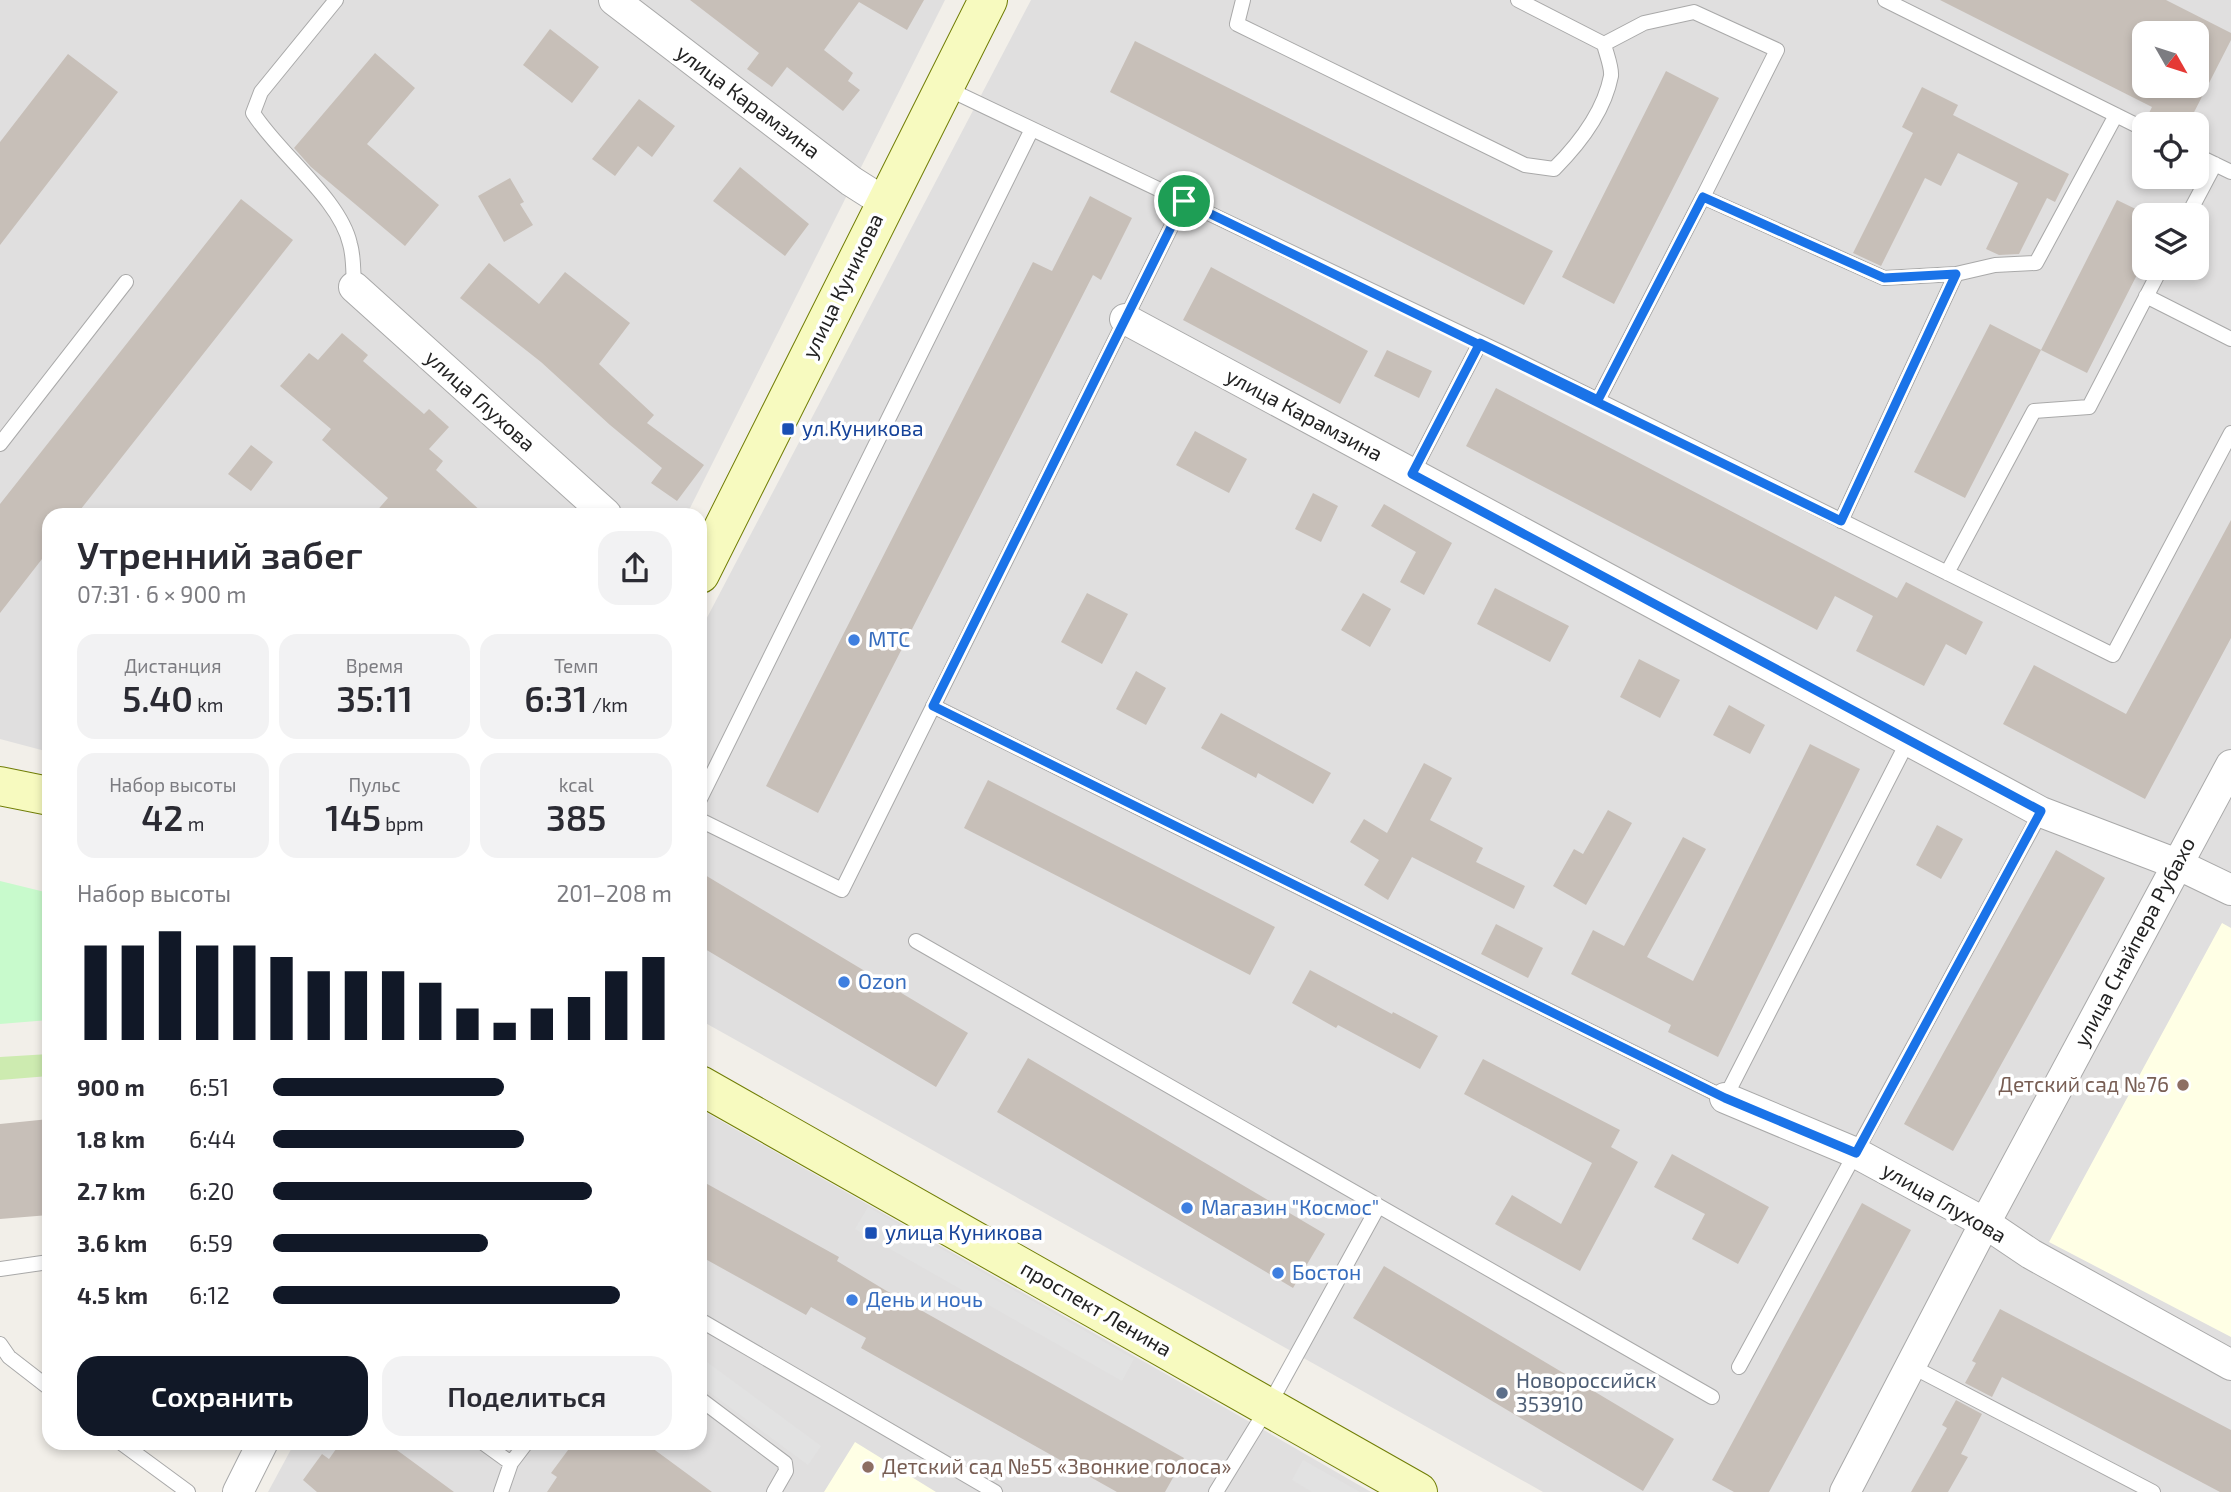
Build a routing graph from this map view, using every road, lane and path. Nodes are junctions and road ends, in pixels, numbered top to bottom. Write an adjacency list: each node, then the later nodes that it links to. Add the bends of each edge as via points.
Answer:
1 (336, 0): 22 (lane, via 261,92 253,113 266,134 339,214 351,244)
2 (614, 0): 17 (street, улица Карамзина)
3 (988, 0): 8 (street, улица Куникова)
4 (1243, 0): 7 (lane, via 1237,24 1525,165 1554,169 1578,145 1598,108 1611,74)
5 (1518, 0): 7 (lane)
6 (1885, 0): 9 (lane)
7 (1604, 44): 15 (lane, via 1644,23 1694,12 1777,50)
8 (943, 87): 11 (lane); 17 (street, улица Куникова)
9 (2116, 115): 10 (lane); 19 (lane, via 2036,263 1995,265)
10 (2132, 123)
11 (1032, 129): 16 (lane); 38 (lane)
12 (2209, 161): 13 (lane)
13 (2215, 164): 14 (lane); 18 (lane)
14 (2231, 172)
15 (1703, 197): 19 (lane, via 1884,278); 27 (lane)
16 (1184, 201): 24 (lane); 26 (lane)
17 (884, 202): 33 (street, улица Куникова)
18 (2194, 203)
19 (1956, 274): 32 (lane)
20 (2155, 280): 23 (lane)
21 (126, 282): 29 (lane)
22 (354, 287): 31 (street, улица Глухова)
23 (2146, 296): 25 (lane); 34 (lane, via 2089,407 2034,411)
24 (1125, 319): 30 (street, улица Карамзина); 35 (lane)
25 (2231, 339)
26 (1480, 343): 27 (lane); 30 (lane)
27 (1598, 400): 32 (lane)
28 (2231, 433): 34 (lane, via 2113,655)
29 (0, 444)
30 (1412, 474): 36 (street, улица Карамзина)
31 (599, 508)
32 (1841, 521): 34 (lane)
33 (707, 559)
34 (1947, 573)
35 (933, 706): 42 (lane, via 842,890); 47 (lane, улица Глухова)
36 (1908, 741): 41 (street, улица Карамзина); 47 (lane)
37 (2231, 765): 43 (street, улица Снайпера Рубахо)
38 (707, 785)
39 (0, 786): 40 (street)
40 (42, 795)
41 (2041, 811): 43 (street, улица Карамзина); 48 (lane)
42 (707, 823)
43 (2177, 864): 44 (street, улица Карамзина); 50 (street, улица Снайпера Рубахо)
44 (2231, 890)
45 (916, 941): 49 (lane)
46 (707, 1089): 61 (street, проспект Ленина)
47 (1725, 1098): 48 (street, улица Глухова)
48 (1856, 1153): 50 (street, улица Глухова); 57 (lane)
49 (1378, 1207): 59 (lane); 61 (lane)
50 (1985, 1223): 55 (street, улица Глухова, via 2031,1254); 56 (street, улица Снайпера Рубахо)
51 (42, 1263): 52 (lane)
52 (0, 1269)
53 (707, 1324): 71 (lane)
54 (0, 1344): 58 (lane)
55 (2231, 1365)
56 (1911, 1366): 74 (street, улица Снайпера Рубахо); 75 (lane)
57 (1739, 1367)
58 (42, 1383)
59 (1712, 1397)
60 (707, 1404): 70 (lane, via 785,1463 786,1471)
61 (1268, 1407): 72 (lane); 73 (street, проспект Ленина)
62 (131, 1450): 67 (lane)
63 (259, 1450): 68 (street)
64 (493, 1450): 66 (lane)
65 (521, 1450): 66 (lane)
66 (511, 1463): 69 (lane)
67 (188, 1492)
68 (238, 1492)
69 (501, 1492)
70 (774, 1492)
71 (995, 1492)
72 (1216, 1492)
73 (1418, 1492)
74 (1845, 1492)
75 (2153, 1492)

